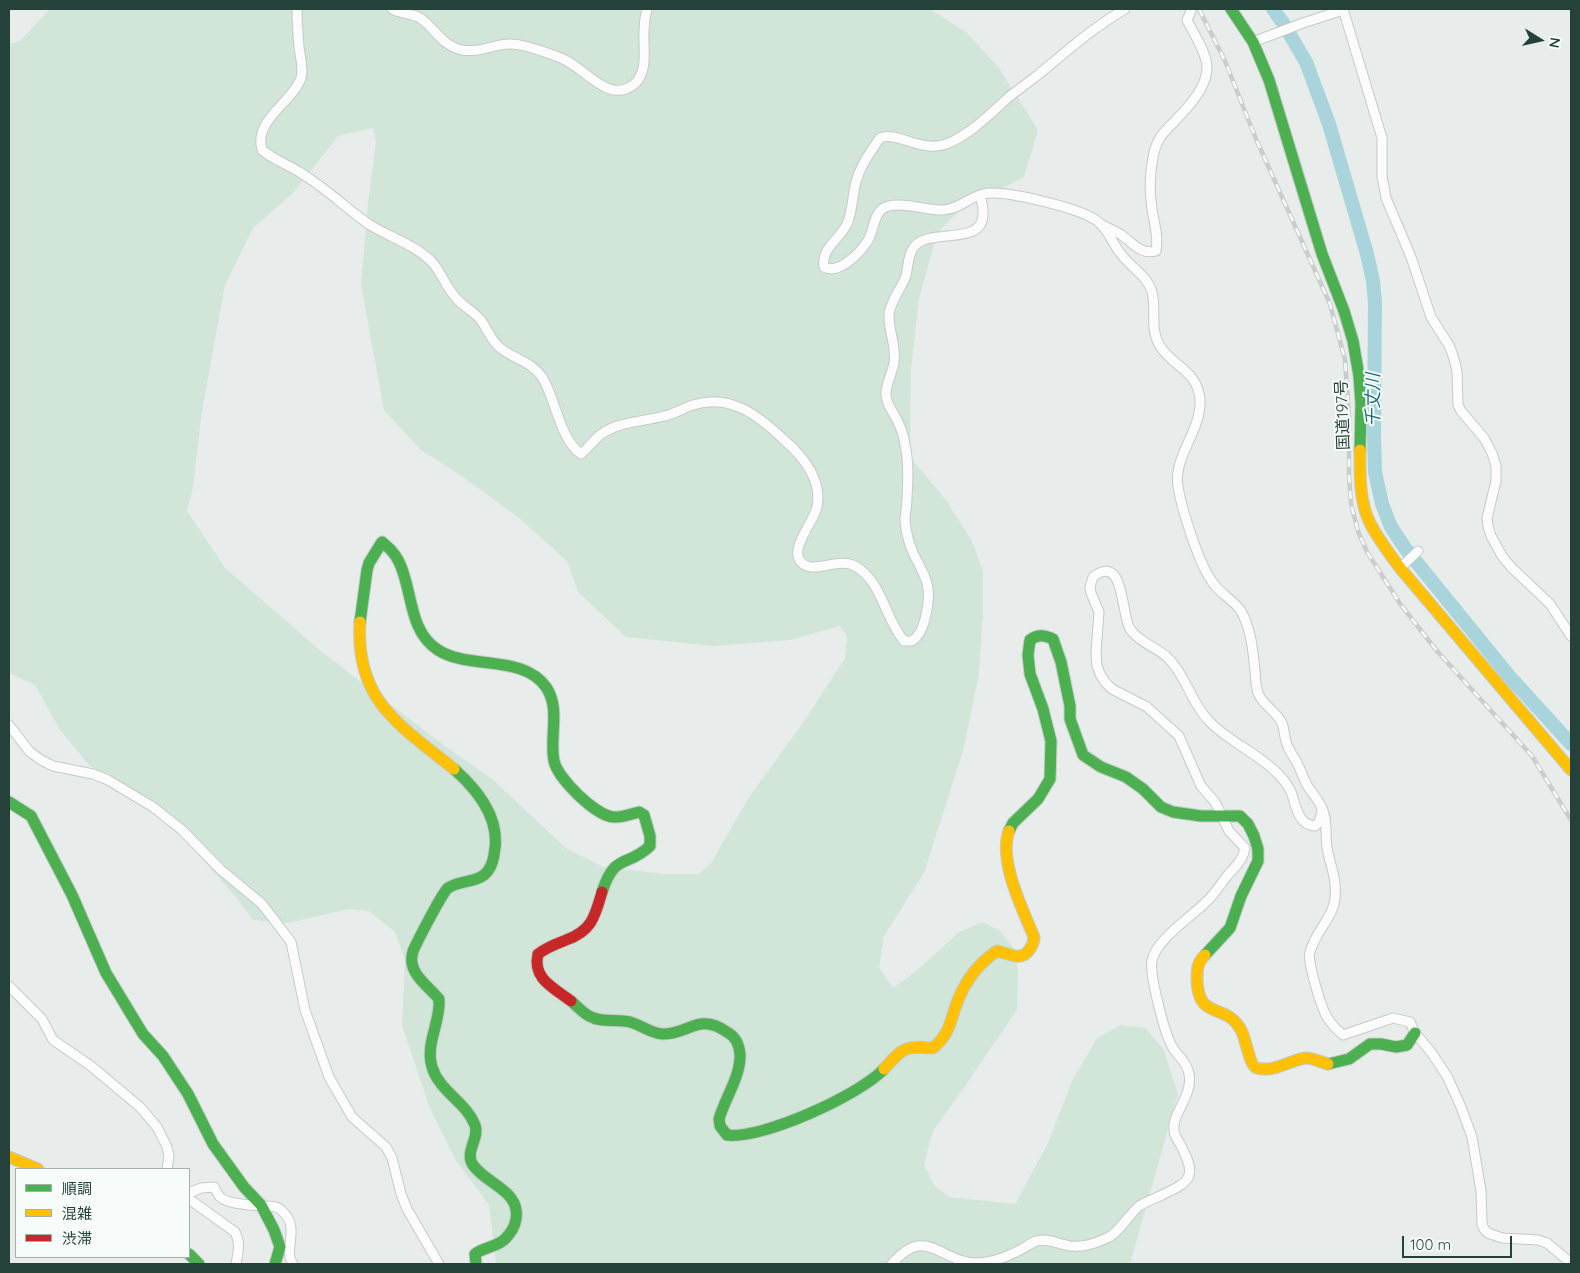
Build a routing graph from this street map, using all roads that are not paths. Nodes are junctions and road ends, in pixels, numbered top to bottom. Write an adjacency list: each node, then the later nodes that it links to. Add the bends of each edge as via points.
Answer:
1 (297, 9): 9 (street, via 300,80 268,122 261,135 262,150 302,173 370,225 405,242 433,263 457,300 480,320 499,347 537,370 566,435 581,454 608,430 668,415 693,405 723,402 752,413 802,460 817,489 817,508 800,543 799,560 810,567 847,563 859,569 879,594 896,632 904,641 912,641 920,633 929,601 928,587 906,533 906,448 886,395 895,352 890,314 914,246 932,237 972,231 982,222 984,214)
2 (392, 9): 3 (street, via 419,17 442,40 460,49 476,51 509,44 522,46 573,63 602,86 622,91 636,84 641,76)
3 (647, 9)
4 (1125, 9): 9 (street, via 1065,51 982,120 947,144 919,146 889,136 880,138 856,180 850,217 826,250 824,267 834,270 857,253 868,240 876,216 884,207 897,205 944,210)
5 (1190, 9): 10 (street, via 1188,20 1207,66 1203,84 1187,108 1159,137 1154,152 1150,184 1156,251 1142,252 1118,232)
6 (1231, 9): 8 (main road, 国道197号)
7 (1343, 10): 8 (street); 13 (street, via 1382,138 1382,176 1386,198 1411,257 1431,317 1450,347 1457,371 1460,411 1484,438 1496,466 1488,518 1491,536 1502,556 1550,604)
8 (1253, 42): 12 (main road, 国道197号, via 1269,80 1322,254 1353,341 1361,404 1360,478 1363,500 1369,521 1383,545)
9 (980, 195): 10 (street, via 1000,193 1038,200 1086,215)
10 (1102, 225): 17 (street, via 1124,259 1148,284 1153,304 1154,333 1161,348 1186,370 1196,385 1200,400 1198,421 1178,470 1178,488 1185,512 1210,580 1240,610 1251,637 1257,692 1280,719 1286,744 1305,783)
11 (1418, 551): 12 (street)
12 (1402, 565): 15 (main road, 国道197号)
13 (1571, 636)
14 (9, 725): 33 (street, via 40,760 108,780 152,807 182,830 272,917 291,942 305,1010 329,1077 352,1117 386,1147 407,1209)
15 (1571, 770)
16 (9, 802): 26 (main road, via 31,816 72,895 106,973 143,1034 164,1056 188,1094 213,1144)
17 (1322, 808): 18 (street, via 1315,826 1304,822 1282,778 1208,721 1169,658 1130,629 1121,588 1114,576 1103,571 1093,576 1090,587 1099,612 1097,666 1104,682 1147,707 1179,736 1201,786 1215,802); 20 (street, via 1336,886 1335,901 1330,916 1310,948 1308,959 1326,1015 1343,1035 1393,1018 1410,1022)
18 (1221, 816): 20 (main road, via 1234,815 1245,819 1253,832 1258,860 1231,926 1198,962 1197,996 1201,1004 1237,1023 1252,1065 1269,1069 1307,1058 1330,1066 1349,1060 1370,1044 1407,1045); 34 (main road, via 1182,815 1161,807 1126,777 1101,767 1084,755 1070,719 1061,662 1053,639 1045,634 1036,635 1030,640 1028,655 1030,674 1051,741 1050,779 1038,799 1013,823 1006,843 1014,892 1034,937 1031,948 1021,957 997,951 986,958 963,988 944,1040 933,1048 904,1048 876,1077 799,1119 747,1135 727,1135 719,1119 737,1070 740,1047 726,1030 700,1023 665,1034 623,1020 600,1020 553,988 537,968 538,954 544,948 587,929 614,866 644,853 650,846 644,815 639,812 610,816 584,801 566,780 554,763 552,701 539,677 525,670 449,656 427,642 416,624 398,557 382,542 369,563 360,618 359,650 368,688 388,715 454,769 478,794 492,817 496,833 496,847 486,873 449,887 442,893 411,962 439,999 430,1059 435,1075 476,1128 471,1161 510,1197 516,1207 513,1231 498,1244 479,1250); 35 (street, via 1229,831 1245,848 1243,858 1206,902 1175,929 1152,959 1156,990 1170,1042 1188,1070 1188,1091 1175,1121 1174,1132 1189,1163 1187,1181 1140,1206 1116,1232 1089,1245 1073,1246 1045,1240 1001,1259 976,1263 922,1246 906,1250)
19 (9, 986): 23 (street, via 42,1019 53,1040 91,1066 140,1107 157,1127 167,1148)
20 (1414, 1034): 28 (street, via 1447,1076 1472,1137 1484,1229 1502,1238 1547,1243)
21 (9, 1157): 22 (main road)
22 (36, 1168)
23 (167, 1168)
24 (190, 1193): 26 (street, via 214,1187 221,1197 231,1202)
25 (190, 1200): 30 (street, via 235,1232 240,1245)
26 (261, 1205): 31 (main road, via 280,1247); 32 (street, via 278,1208 286,1216 292,1233 289,1256)
27 (190, 1255): 29 (main road)
28 (1571, 1263)
29 (199, 1264)
30 (236, 1264)
31 (275, 1264)
32 (293, 1264)
33 (439, 1264)
34 (476, 1264)
35 (892, 1264)

